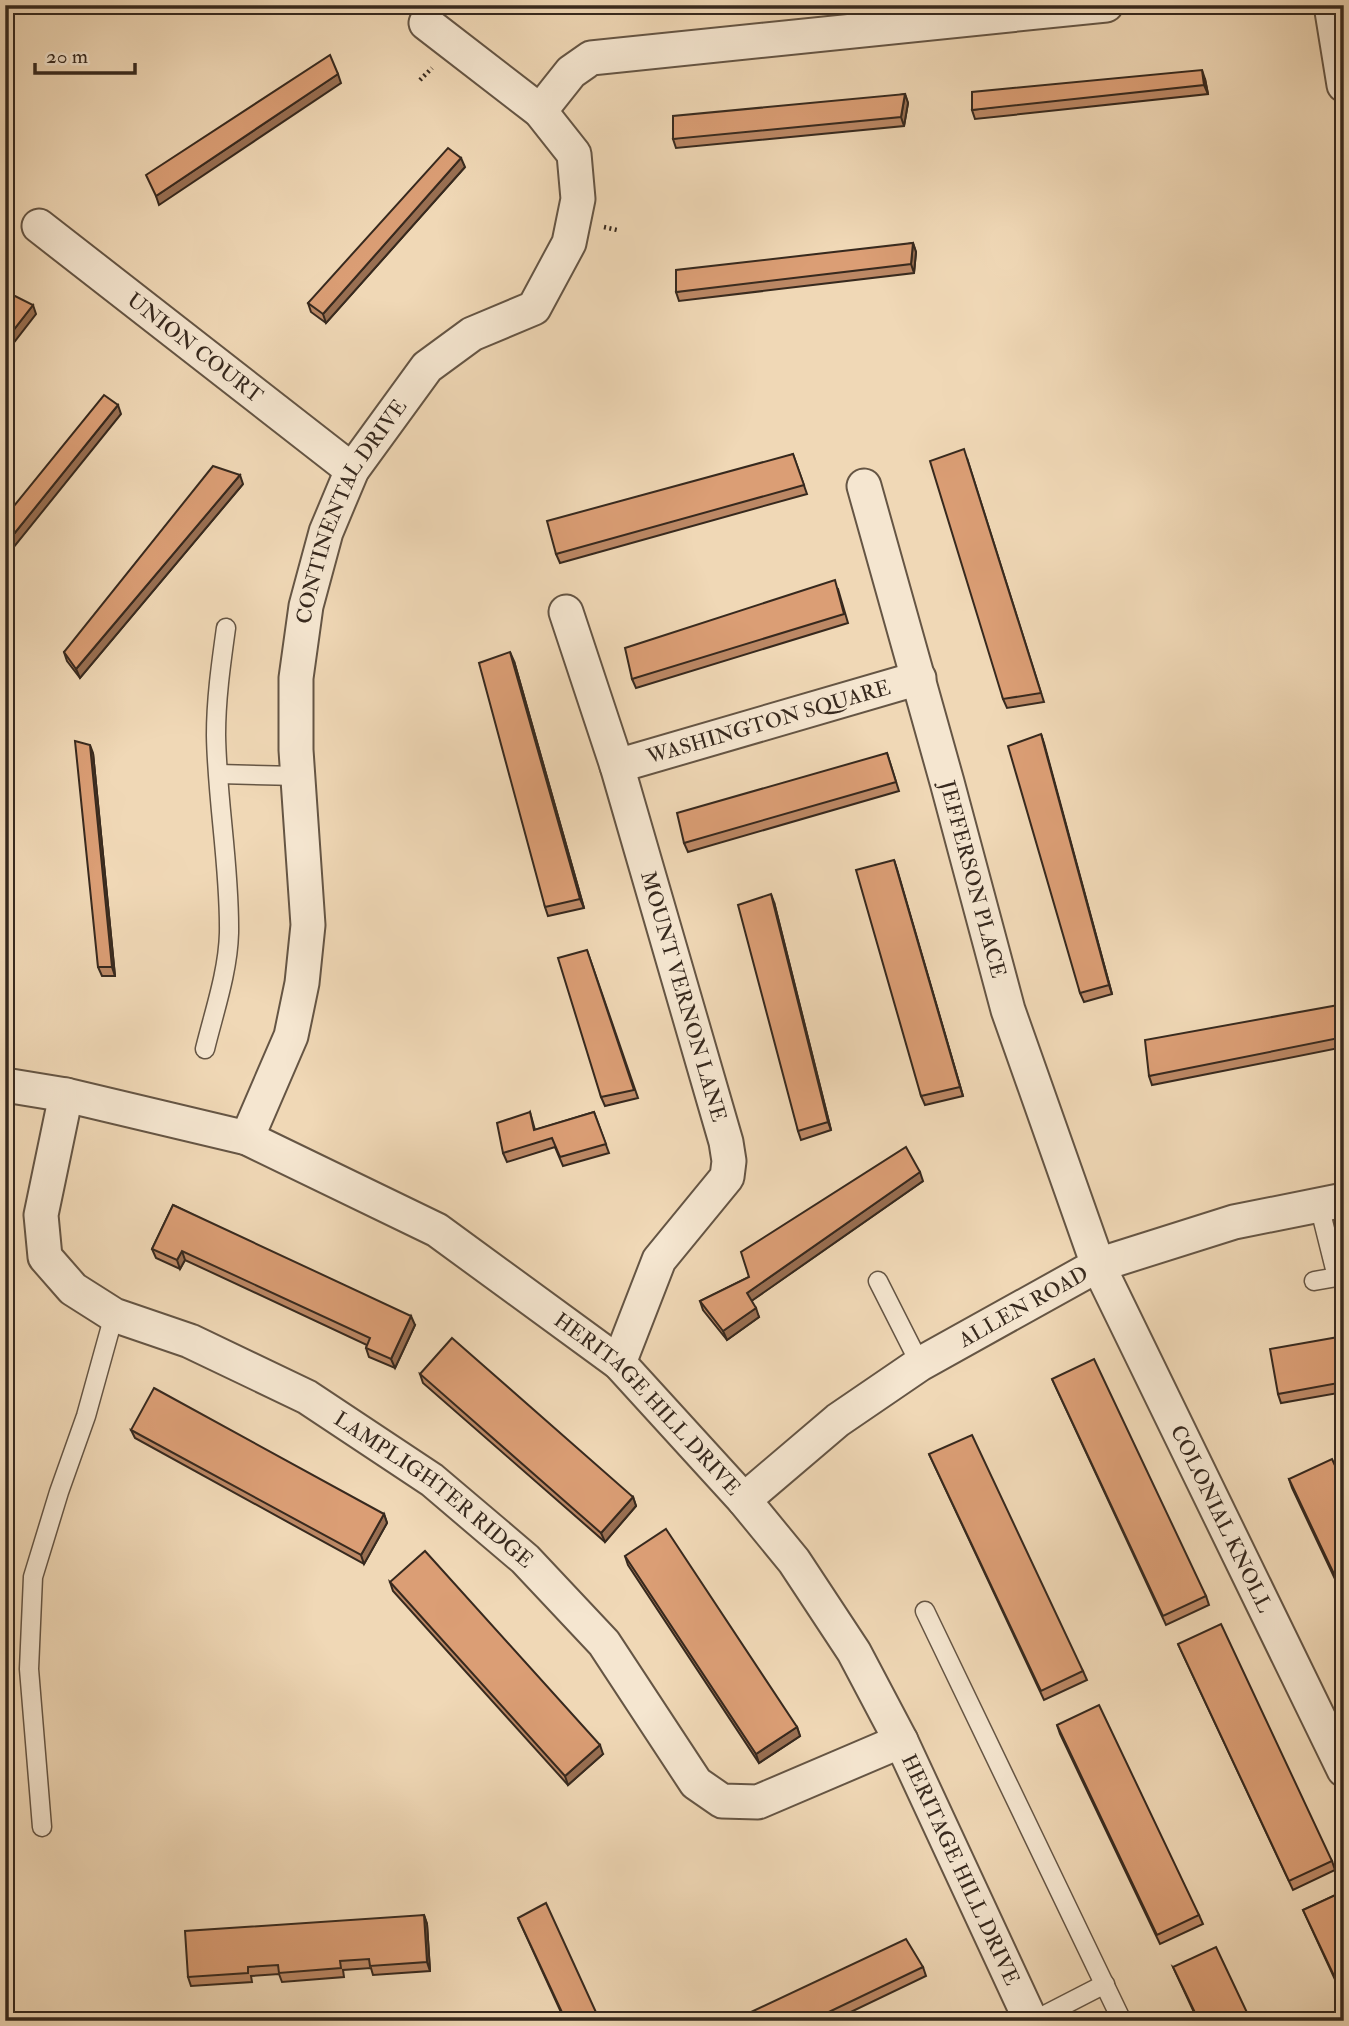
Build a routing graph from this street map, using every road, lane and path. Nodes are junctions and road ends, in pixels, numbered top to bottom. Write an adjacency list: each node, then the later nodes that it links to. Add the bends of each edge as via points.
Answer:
1 (1107, 5): 5 (street, via 591,58 571,72)
2 (1331, 5): 4 (street)
3 (426, 23): 5 (street, CONTINENTAL DRIVE)
4 (1344, 85)
5 (540, 111): 7 (street, CONTINENTAL DRIVE, via 574,154 578,199 569,243 534,308 472,334 427,367)
6 (39, 226): 7 (street, UNION COURT)
7 (352, 470): 14 (street, CONTINENTAL DRIVE, via 326,531 306,606 296,678)
8 (864, 486): 11 (street, JEFFERSON PLACE)
9 (566, 612): 12 (street, MOUNT VERNON LANE)
10 (226, 628): 13 (lane, via 217,689)
11 (919, 678): 12 (street, WASHINGTON SQUARE); 20 (street, JEFFERSON PLACE, via 1008,1010)
12 (617, 766): 24 (street, MOUNT VERNON LANE, via 729,1161 727,1177 659,1260)
13 (219, 774): 14 (lane); 15 (lane, via 229,936)
14 (298, 776): 18 (street, CONTINENTAL DRIVE, via 308,925 302,982 291,1035)
15 (205, 1049)
16 (5, 1085): 17 (street, HERITAGE HILL DRIVE)
17 (66, 1095): 18 (street, HERITAGE HILL DRIVE); 23 (street, LAMPLIGHTER RIDGE, via 41,1216 45,1257 73,1289)
18 (247, 1138): 24 (street, HERITAGE HILL DRIVE, via 437,1230)
19 (1331, 1203): 20 (street, ALLEN ROAD, via 1234,1222); 22 (lane, via 1337,1277)
20 (1098, 1265): 25 (street, ALLEN ROAD); 29 (street, COLONIAL KNOLL)
21 (878, 1281): 25 (lane)
22 (1314, 1281)
23 (114, 1315): 28 (street, LAMPLIGHTER RIDGE, via 190,1341 307,1396 432,1480 525,1559 604,1643 696,1783 722,1801 758,1802); 30 (lane, via 33,1577 29,1669)
24 (619, 1363): 26 (street, HERITAGE HILL DRIVE)
25 (920, 1364): 26 (street, ALLEN ROAD, via 838,1420)
26 (744, 1500): 28 (street, HERITAGE HILL DRIVE, via 794,1561 854,1652)
27 (925, 1611): 31 (lane)
28 (901, 1741): 32 (street, HERITAGE HILL DRIVE)
29 (1344, 1770)
30 (42, 1827)
31 (1105, 1984): 32 (lane); 33 (lane)
32 (1032, 2021)
33 (1122, 2021)

